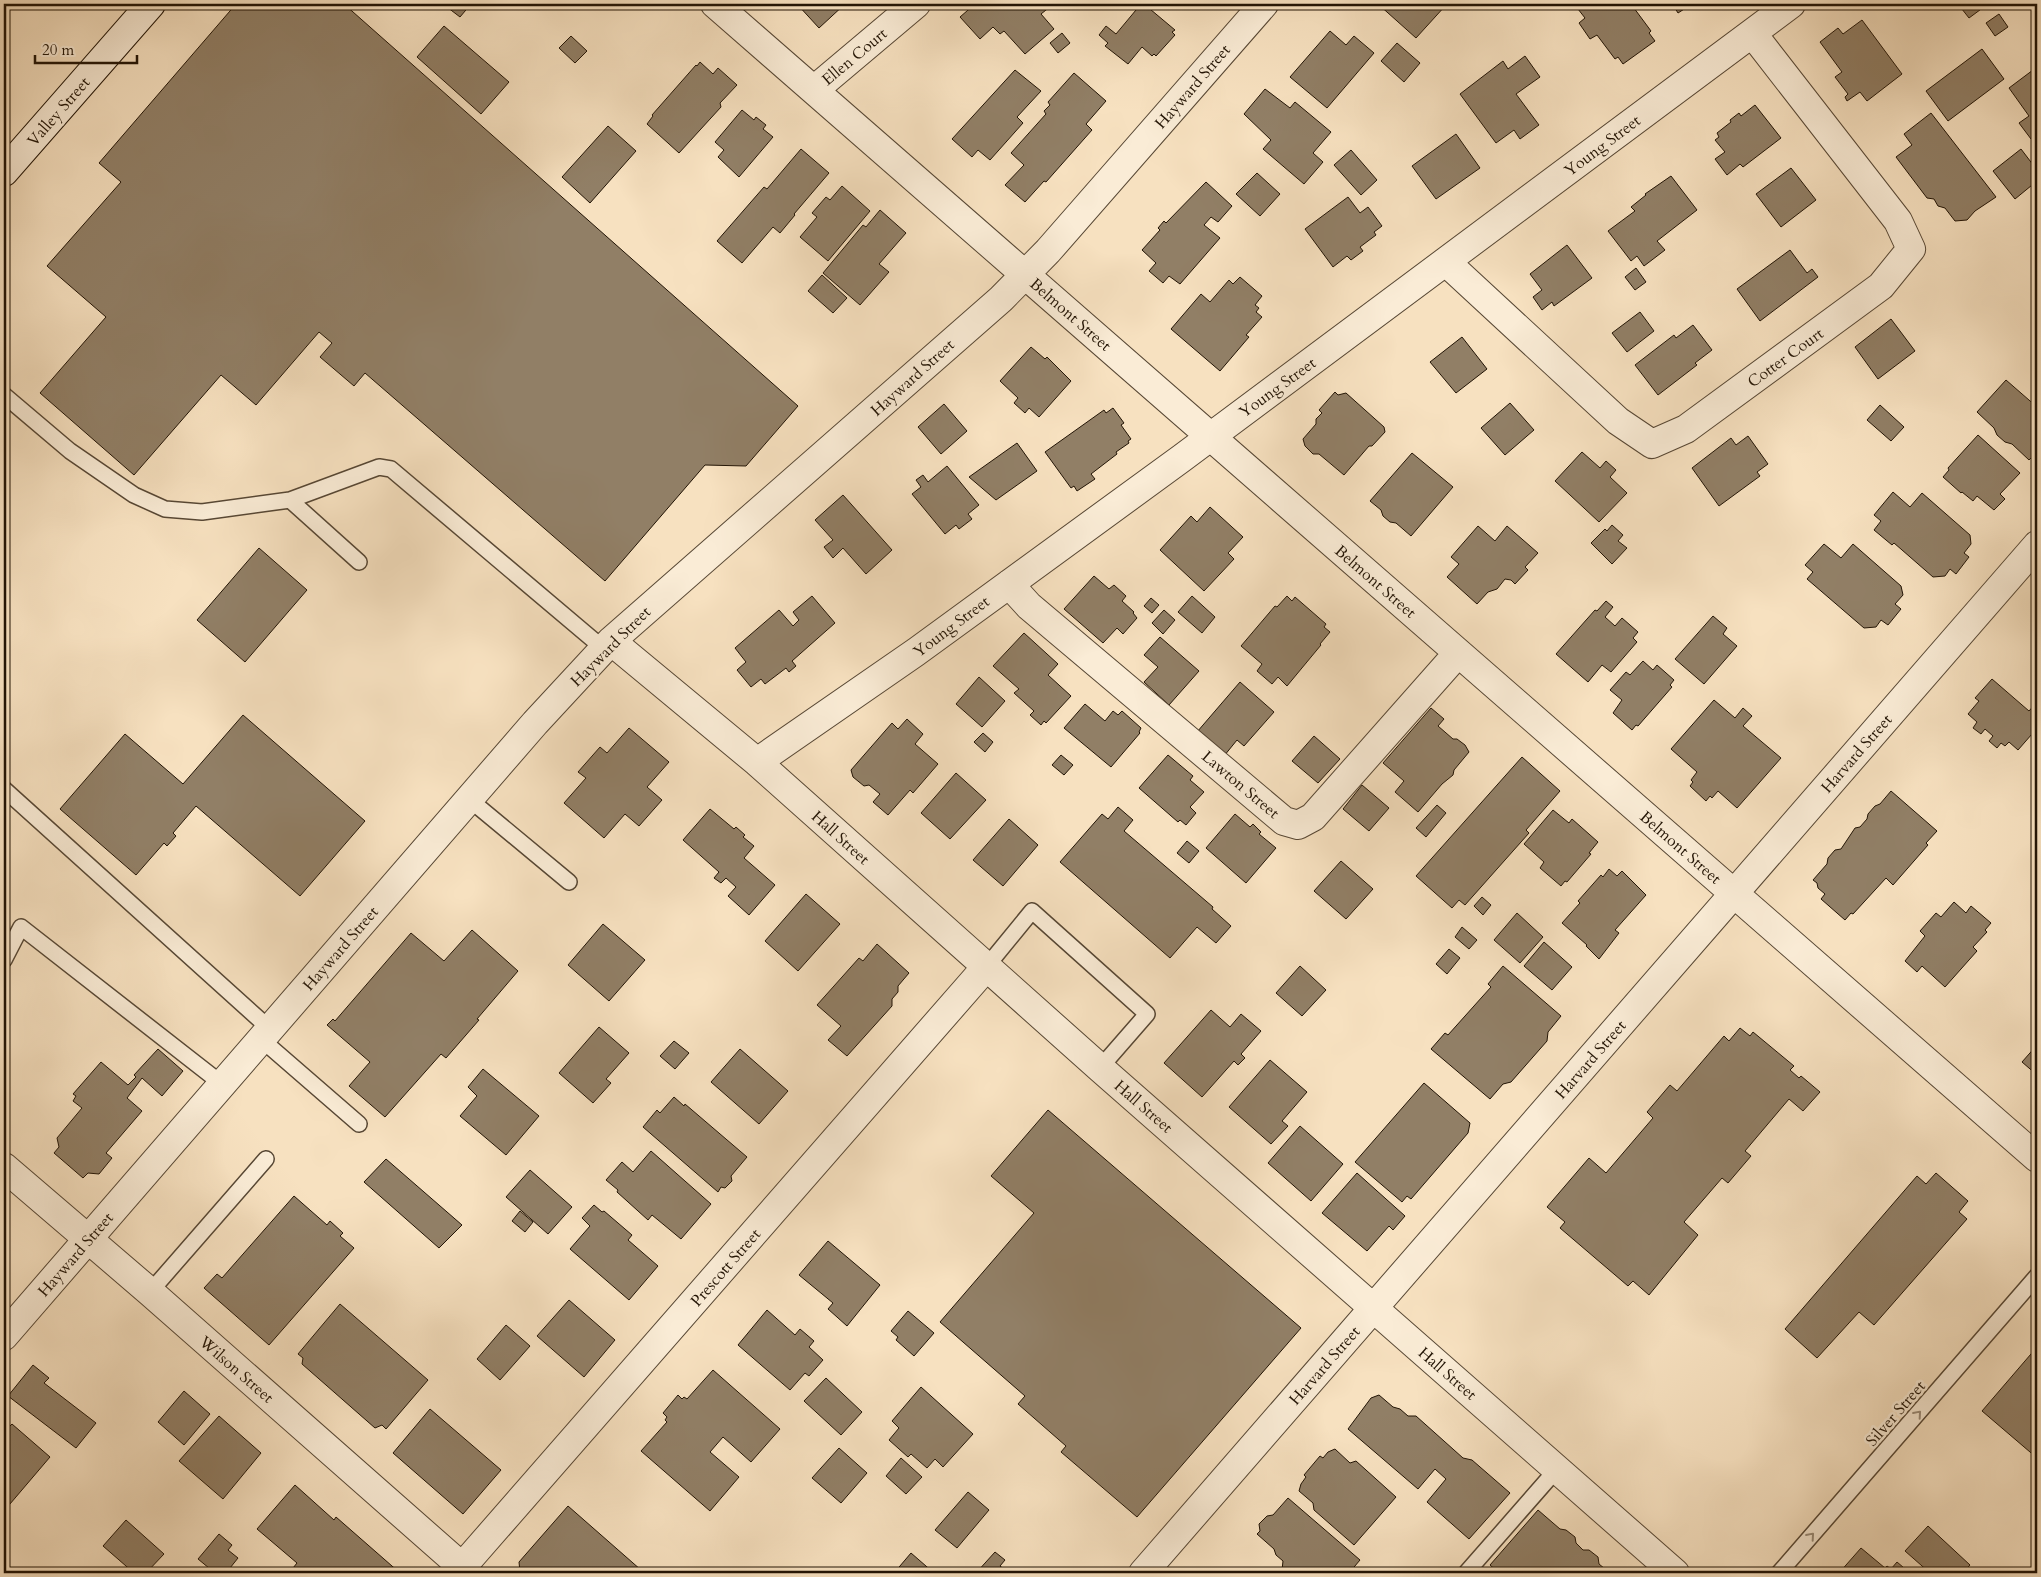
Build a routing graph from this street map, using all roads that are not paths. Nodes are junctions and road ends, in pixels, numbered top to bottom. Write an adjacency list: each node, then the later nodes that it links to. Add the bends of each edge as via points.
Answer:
1 (151, 4): 8 (street, Valley Street)
2 (714, 4): 7 (street, Belmont Street)
3 (916, 4): 7 (street, Ellen Court)
4 (1264, 4): 10 (street, Hayward Street)
5 (1791, 4): 6 (street, Young Street)
6 (1752, 33): 9 (street, Young Street); 9 (street, Cotter Court, via 1898,221 1910,249 1880,286 1686,429 1652,444 1618,421)
7 (814, 90): 10 (street, Belmont Street)
8 (4, 172)
9 (1446, 262): 12 (street, Young Street)
10 (1026, 274): 12 (street, Belmont Street); 17 (street, Hayward Street)
11 (4, 395): 13 (lane, via 70,451 134,495 165,509 202,512)
12 (1210, 436): 16 (street, Young Street); 18 (street, Belmont Street)
13 (290, 500): 15 (lane); 17 (lane, via 380,467 391,469)
14 (2037, 545): 23 (street, Harvard Street)
15 (359, 562)
16 (1009, 584): 18 (street, Lawton Street, via 1029,606 1284,821 1298,825 1313,817); 19 (street, Young Street)
17 (607, 645): 19 (street, Hall Street); 21 (street, Hayward Street)
18 (1458, 653): 23 (street, Belmont Street)
19 (758, 762): 25 (street, Hall Street)
20 (4, 790): 26 (lane)
21 (469, 799): 22 (lane); 26 (street, Hayward Street)
22 (569, 882)
23 (1734, 893): 30 (street, Belmont Street); 36 (street, Harvard Street)
24 (4, 960): 28 (lane, via 21,927)
25 (987, 966): 27 (street, Hall Street); 27 (lane, via 1032,911 1147,1014); 39 (street, Prescott Street)
26 (266, 1034): 28 (street, Hayward Street); 29 (lane)
27 (1100, 1068): 36 (street, Hall Street)
28 (222, 1084): 33 (street, Hayward Street)
29 (358, 1124)
30 (2037, 1158)
31 (266, 1159): 35 (lane)
32 (4, 1167): 33 (street, Wilson Street)
33 (88, 1239): 35 (street, Wilson Street); 37 (street, Hayward Street)
34 (2037, 1276): 43 (lane, Silver Street, one-way to 34)
35 (150, 1292): 39 (street, Wilson Street)
36 (1374, 1307): 38 (street, Hall Street); 40 (street, Harvard Street)
37 (4, 1336)
38 (1557, 1469): 41 (lane); 42 (street, Hall Street)
39 (466, 1570)
40 (1143, 1573)
41 (1466, 1573)
42 (1675, 1573)
43 (1779, 1573)

